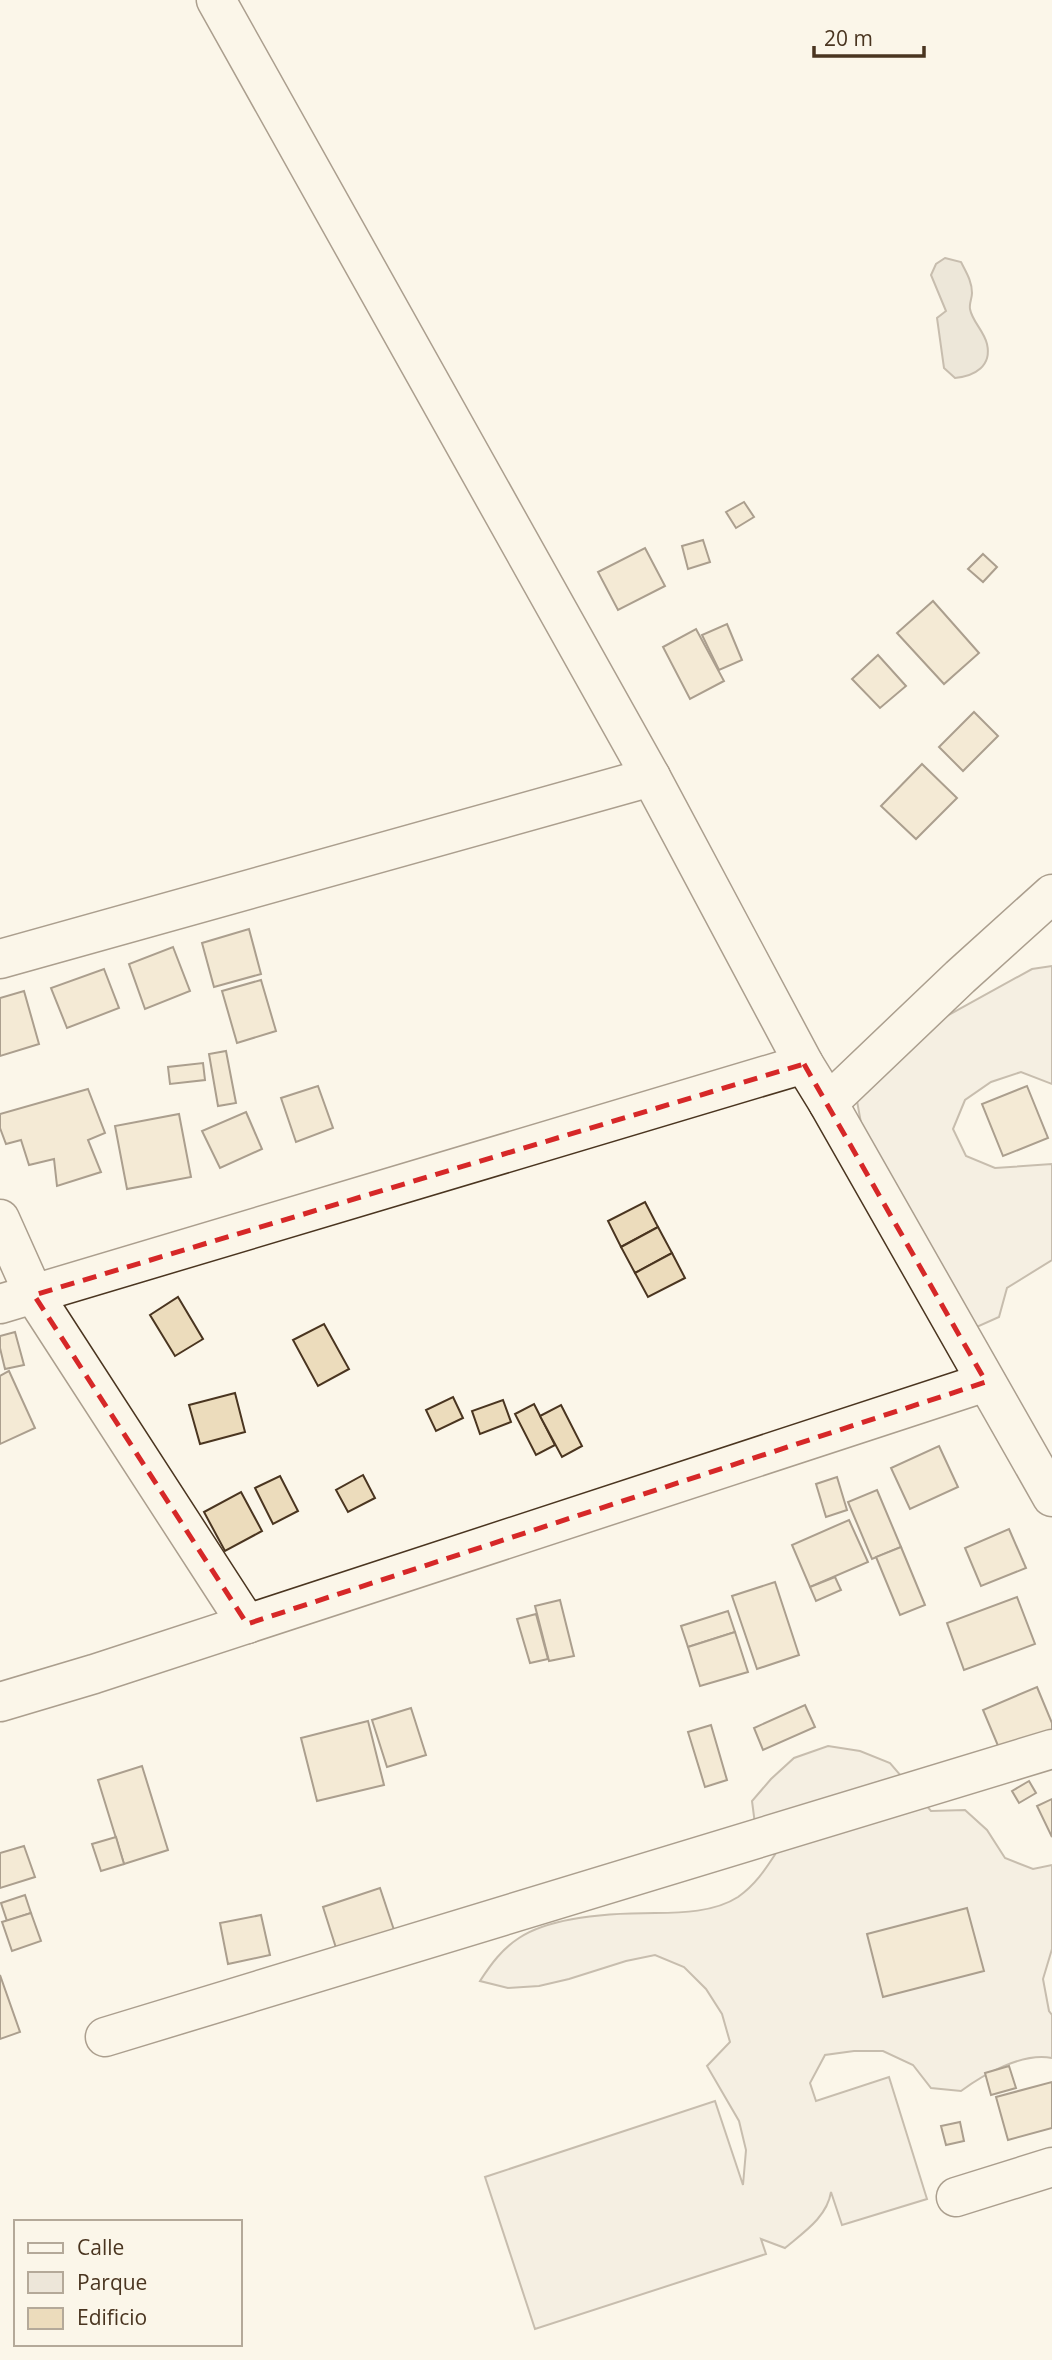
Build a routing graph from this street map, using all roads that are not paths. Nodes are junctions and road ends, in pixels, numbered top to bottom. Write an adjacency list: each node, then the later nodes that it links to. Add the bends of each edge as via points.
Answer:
1 (216, 0): 2 (street)
2 (651, 777): 4 (street); 5 (street)
3 (1052, 894): 6 (street)
4 (0, 959)
5 (804, 1064): 6 (street); 8 (street)
6 (828, 1102): 9 (street)
7 (0, 1219): 8 (street)
8 (17, 1299): 11 (street)
9 (986, 1382): 10 (street); 11 (street)
10 (1052, 1497)
11 (247, 1624): 12 (street)
12 (0, 1702)
13 (1052, 1749): 14 (street)
14 (105, 2037)
15 (1052, 2167): 16 (street)
16 (956, 2197)

